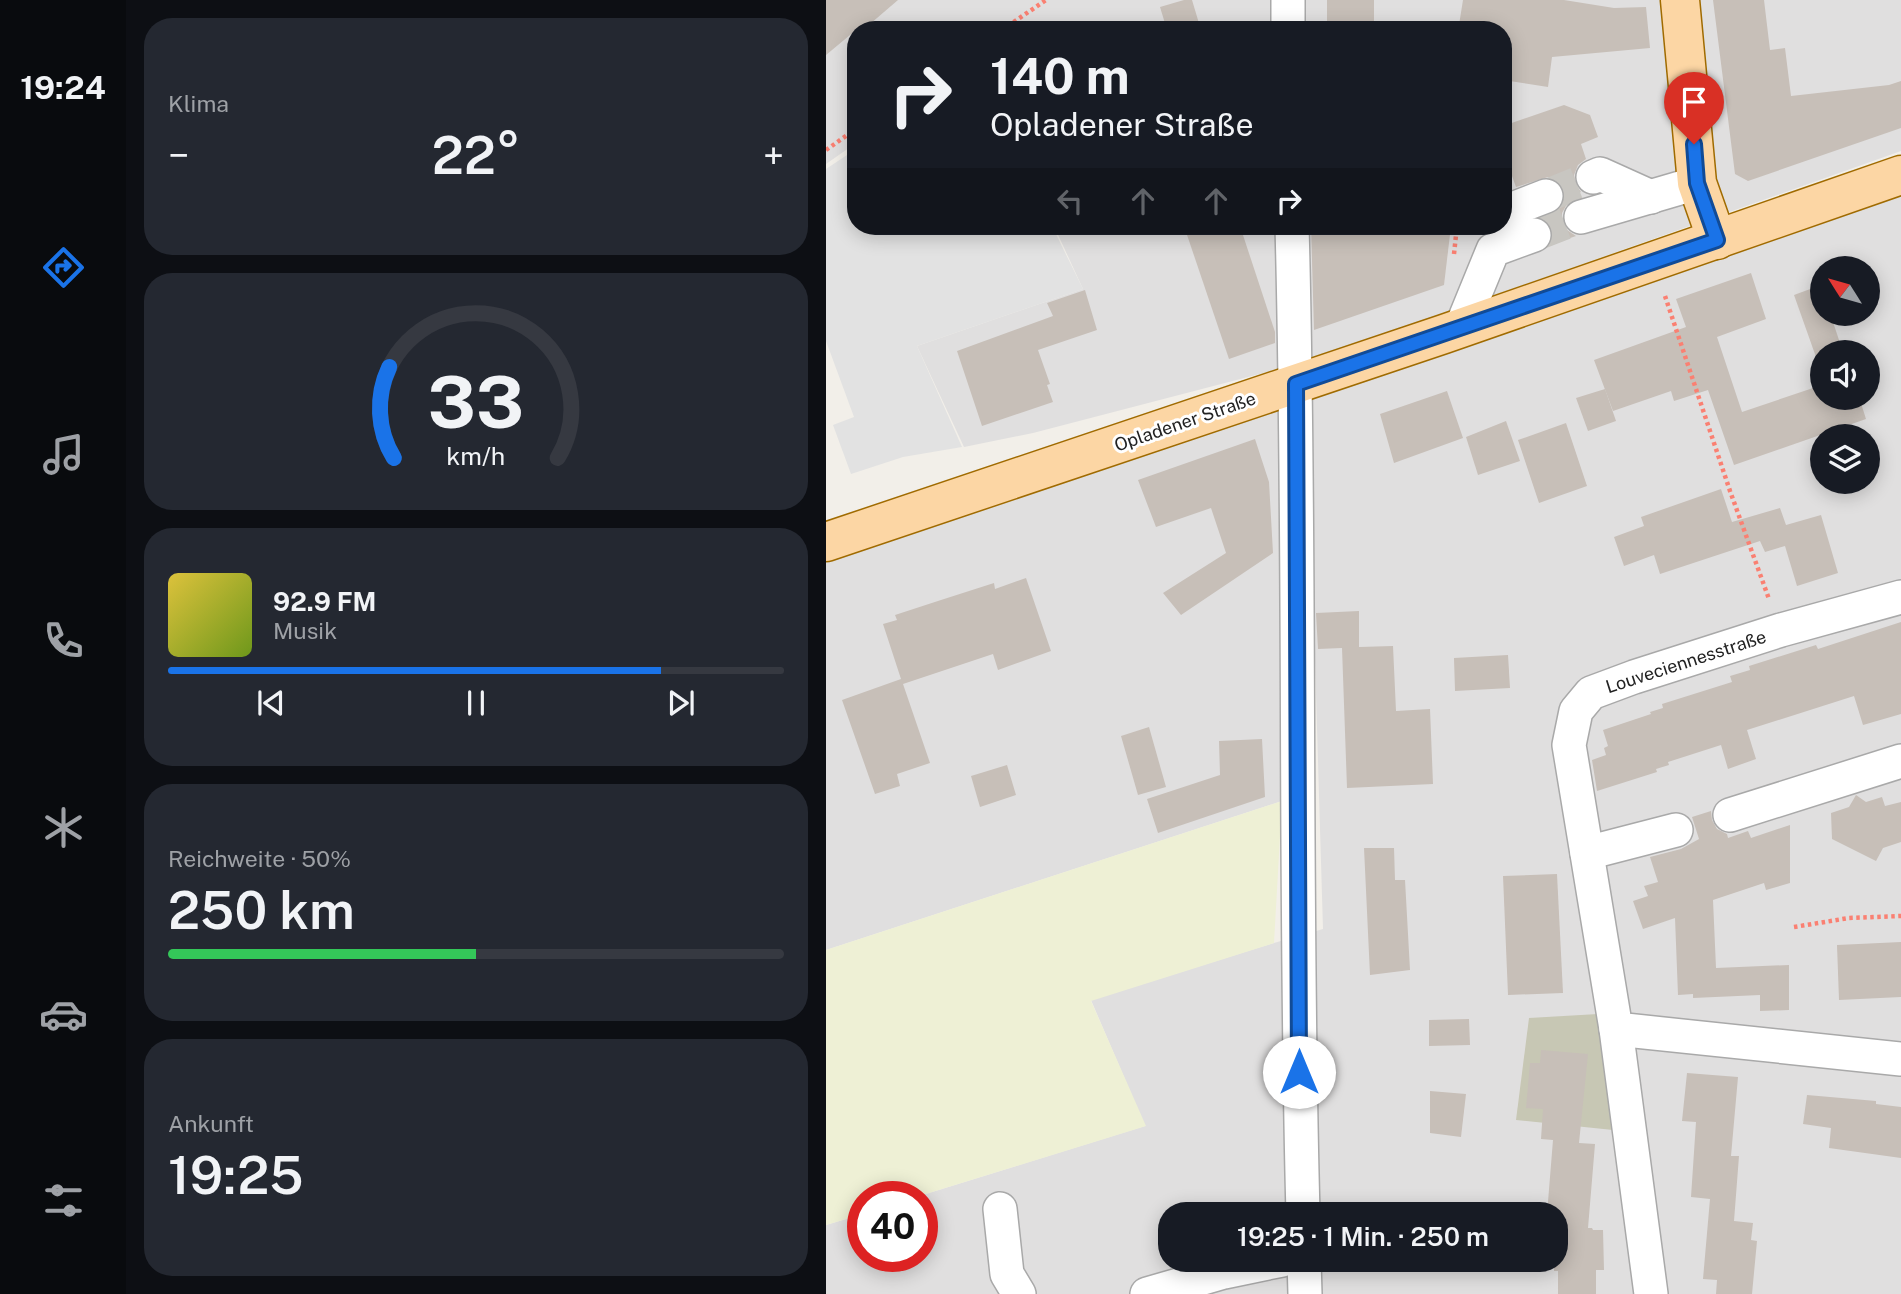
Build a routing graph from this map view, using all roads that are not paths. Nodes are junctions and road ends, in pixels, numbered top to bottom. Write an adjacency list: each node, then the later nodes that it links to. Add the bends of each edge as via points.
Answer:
1 (1288, 0): 3 (street)
2 (1680, 0): 6 (main road)
3 (1288, 21)
4 (1901, 174): 13 (main road, Opladener Straße)
5 (1593, 177): 8 (street, via 1600,174)
6 (1697, 183): 8 (street); 13 (main road)
7 (1546, 196): 9 (street)
8 (1651, 197): 10 (street)
9 (1512, 209)
10 (1581, 217)
11 (1293, 235): 15 (street)
12 (1508, 235): 14 (street)
13 (1717, 240): 14 (main road, Opladener Straße)
14 (1461, 328): 15 (main road, Opladener Straße)
15 (1296, 384): 16 (main road, Opladener Straße); 24 (street)
16 (826, 542)
17 (1901, 597): 21 (street, Louveciennesstraße, via 1781,630 1591,693 1576,711 1569,745)
18 (1901, 761): 19 (street)
19 (1730, 815)
20 (1676, 830): 21 (street)
21 (1587, 853): 22 (street, Louveciennesstraße)
22 (1616, 1029): 23 (street); 31 (street, Louveciennesstraße)
23 (1901, 1059)
24 (1303, 1202)
25 (1000, 1209): 28 (street, via 1007,1274)
26 (1224, 1272): 29 (street)
27 (1304, 1272): 30 (street)
28 (1019, 1294)
29 (1147, 1294)
30 (1305, 1294)
31 (1651, 1294)

